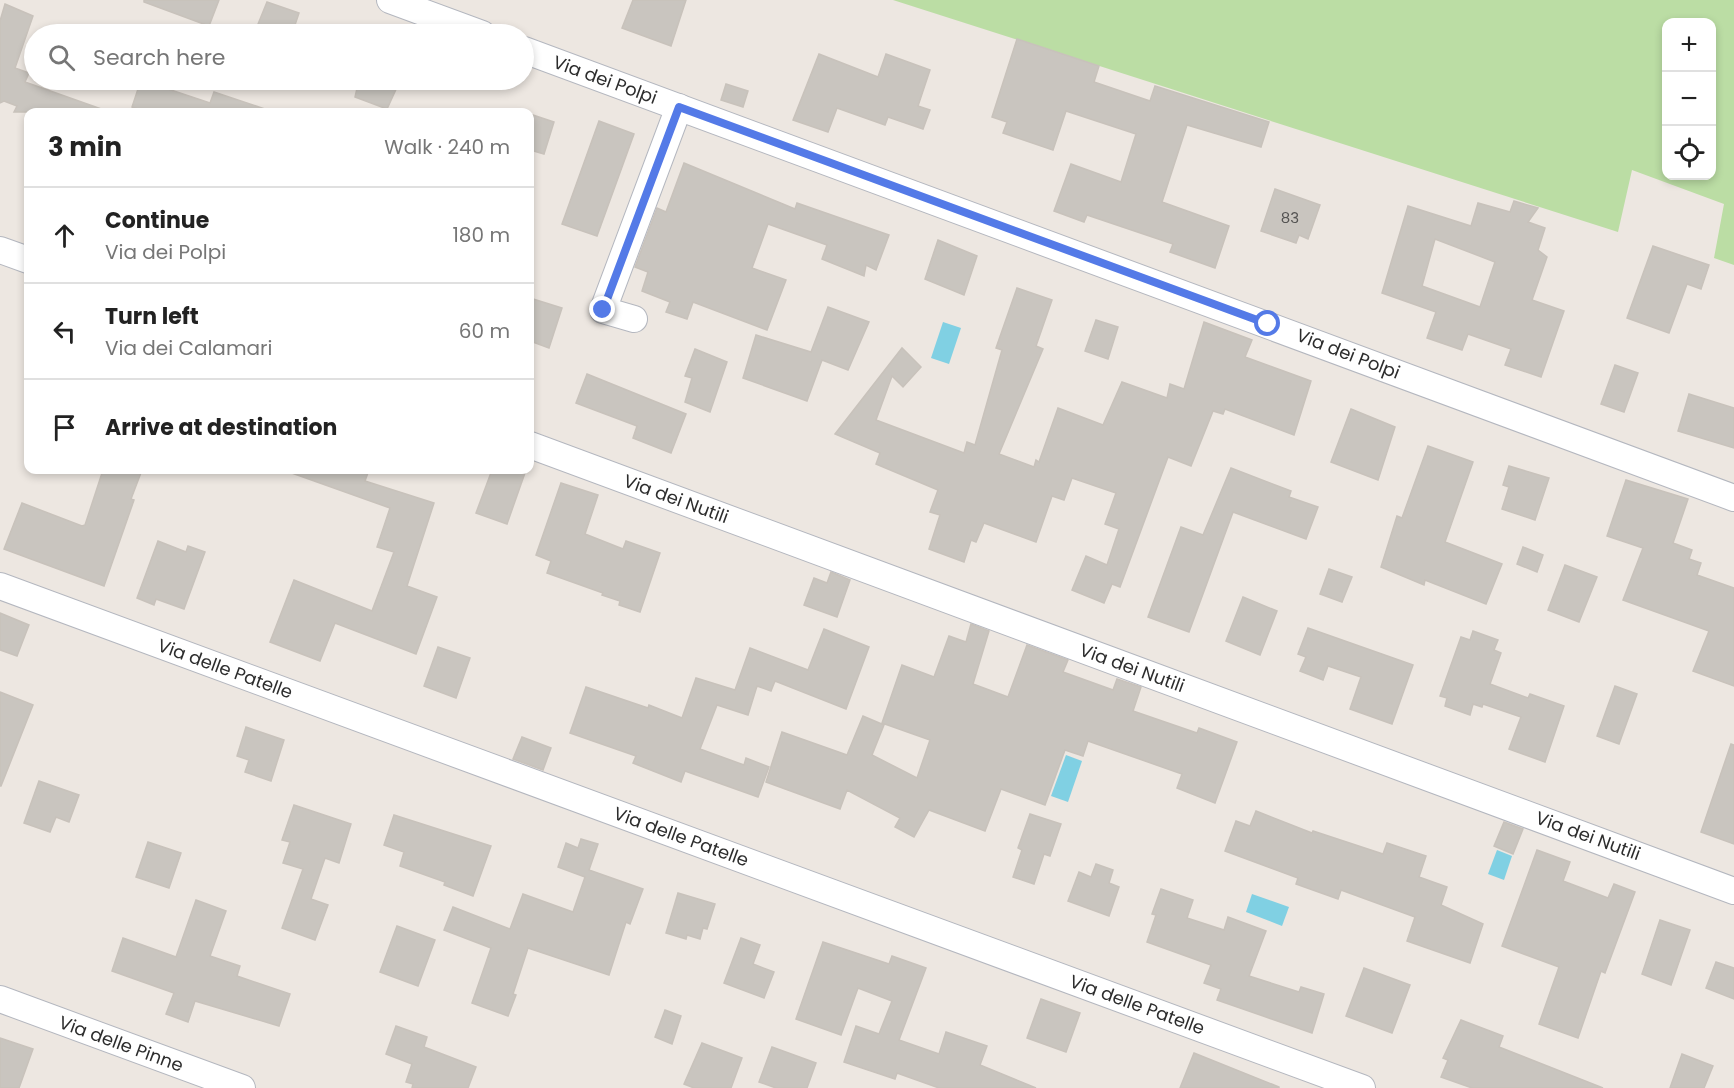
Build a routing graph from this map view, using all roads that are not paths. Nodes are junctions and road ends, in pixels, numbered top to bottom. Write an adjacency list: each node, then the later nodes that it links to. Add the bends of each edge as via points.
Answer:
1 (390, 0): 2 (street)
2 (455, 24)
3 (534, 54): 4 (street, Via dei Polpi)
4 (679, 107): 7 (street, via 603,310); 9 (street, Via dei Polpi)
5 (0, 250): 6 (street)
6 (24, 259)
7 (634, 319)
8 (534, 446): 11 (street, Via dei Nutili)
9 (1734, 498)
10 (0, 586): 14 (street, Via delle Patelle)
11 (1734, 891)
12 (0, 999): 13 (street, Via delle Pinne)
13 (242, 1088)
14 (1362, 1088)

